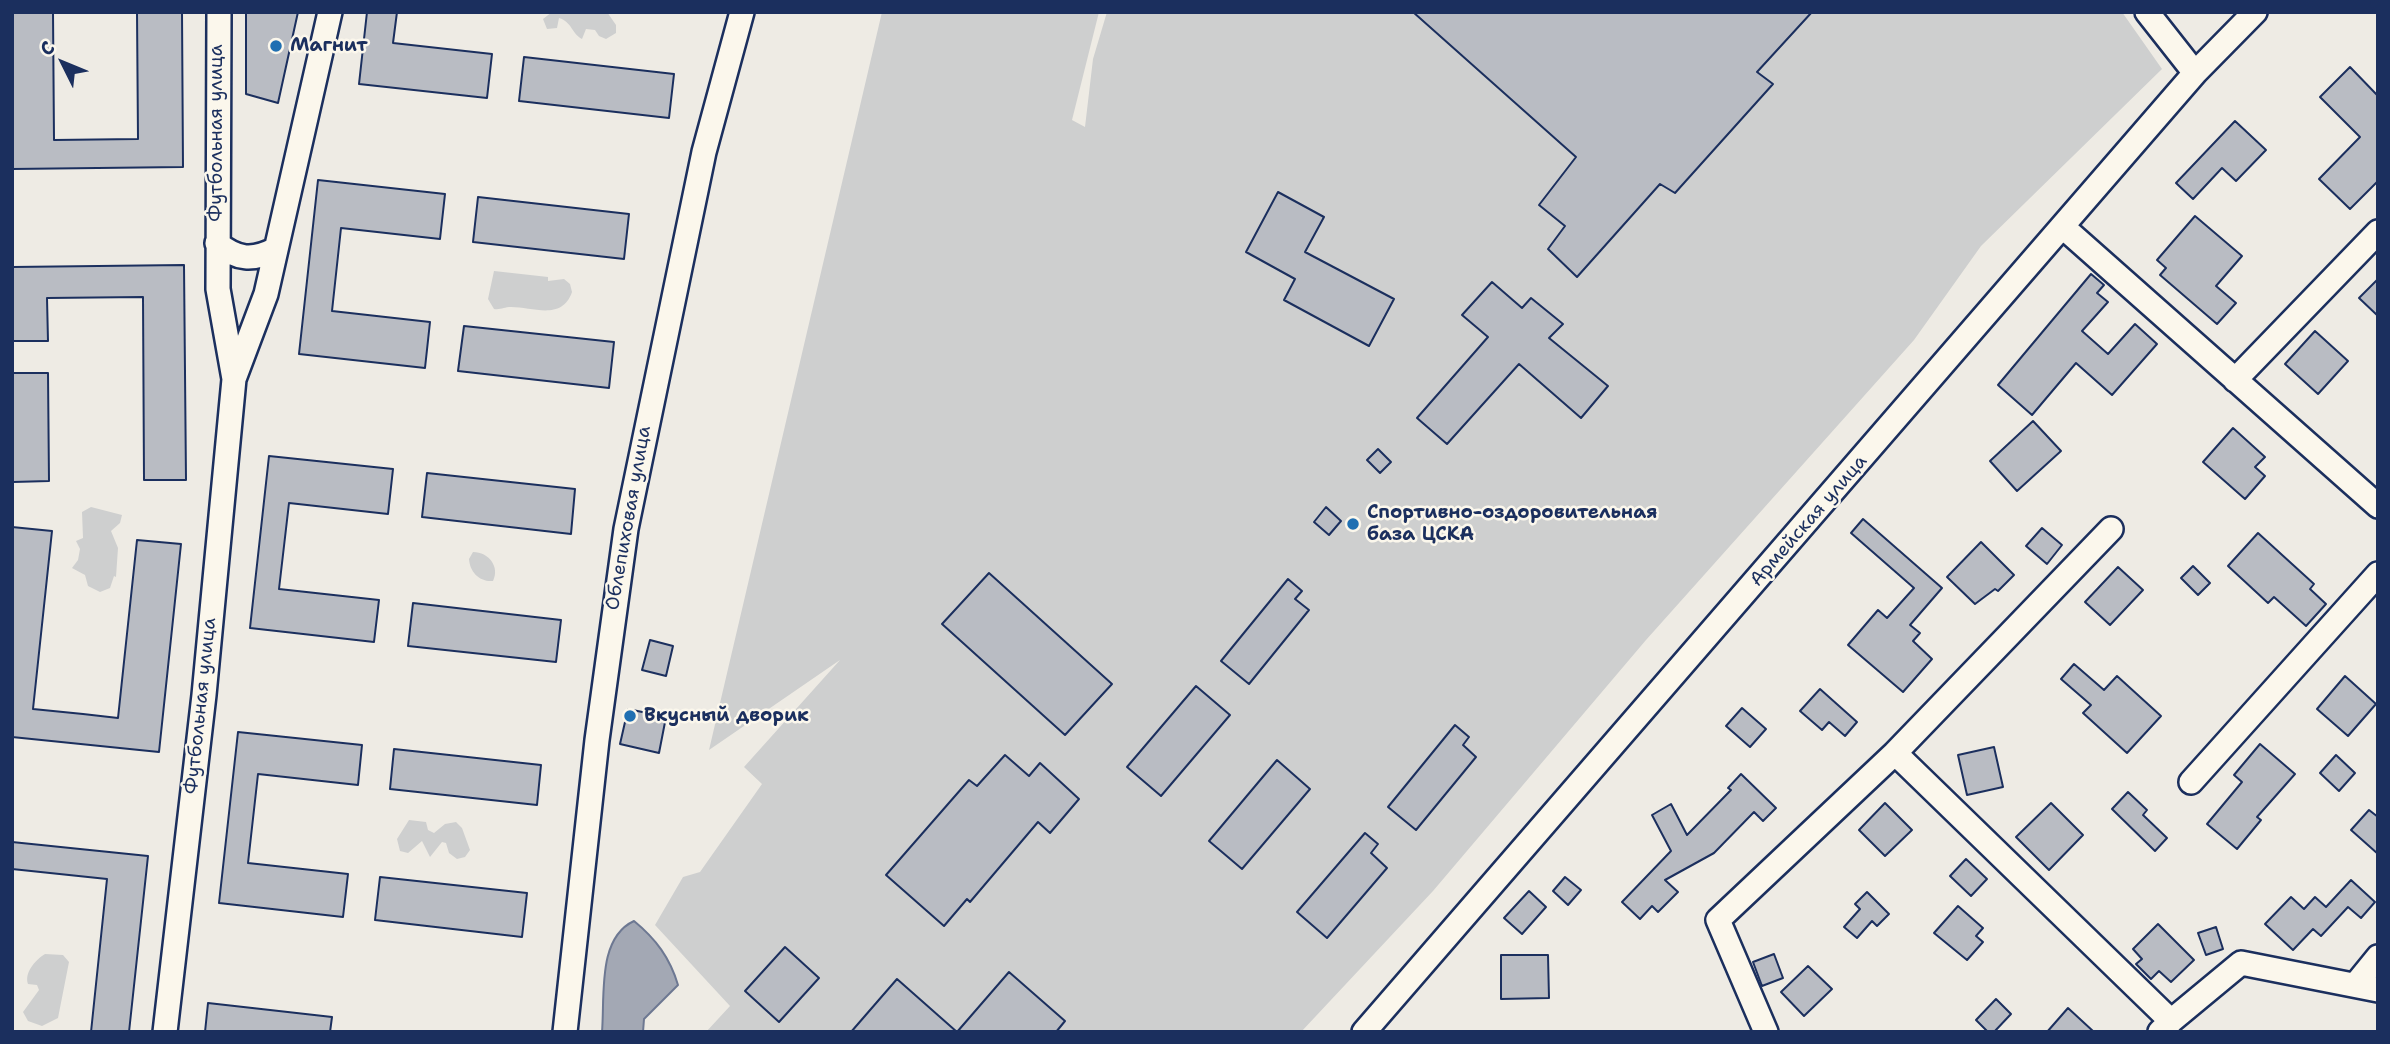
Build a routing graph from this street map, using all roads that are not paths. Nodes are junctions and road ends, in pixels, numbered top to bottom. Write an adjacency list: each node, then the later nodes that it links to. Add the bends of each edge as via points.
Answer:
1 (219, 12): 9 (street, Футбольная улица)
2 (330, 12): 10 (street, Футбольная улица)
3 (742, 12): 22 (street, Облепиховая улица, via 704,152 624,541)
4 (2147, 12): 6 (street)
5 (2253, 13): 6 (street, Армейская улица)
6 (2195, 73): 7 (street, Армейская улица)
7 (2063, 227): 12 (street); 23 (street, Армейская улица)
8 (2378, 232): 12 (street)
9 (217, 243): 10 (street, via 229,253 249,258); 11 (street, Футбольная улица, via 222,322)
10 (276, 249): 11 (street, Футбольная улица, via 266,294)
11 (234, 379): 21 (street, Футбольная улица)
12 (2235, 380): 13 (street)
13 (2378, 506)
14 (2111, 529): 16 (street)
15 (2378, 574): 17 (street)
16 (1895, 752): 20 (street); 24 (street, via 1718,920)
17 (2191, 782)
18 (2378, 957): 19 (street)
19 (2367, 987): 20 (street, via 2241,963)
20 (2166, 1026)
21 (165, 1032)
22 (565, 1032)
23 (1364, 1032)
24 (1766, 1032)

